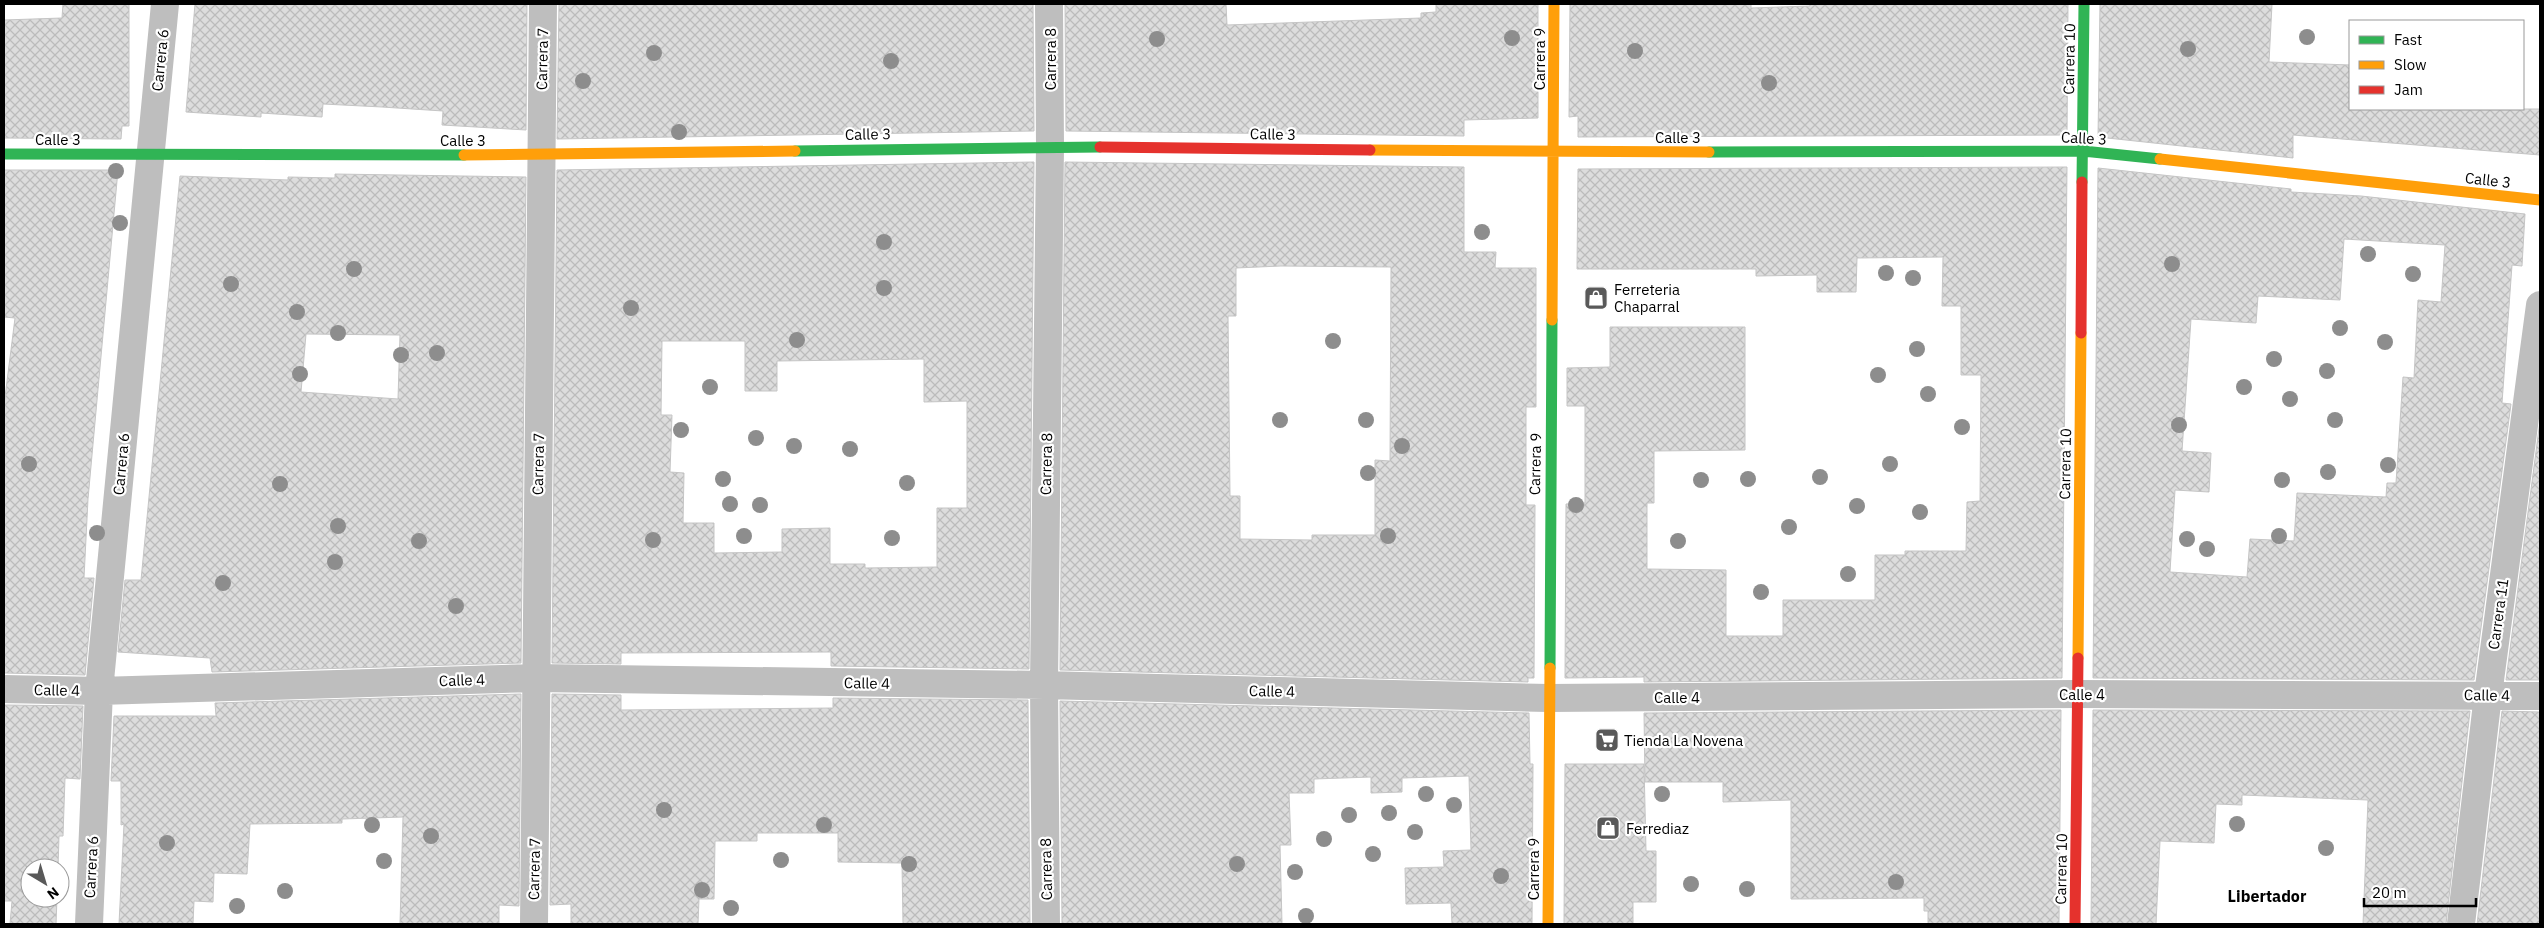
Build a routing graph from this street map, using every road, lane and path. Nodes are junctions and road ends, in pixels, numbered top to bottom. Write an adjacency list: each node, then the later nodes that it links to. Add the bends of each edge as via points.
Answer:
1 (165, 4): 9 (street, Carrera 6)
2 (543, 4): 11 (street, Carrera 7)
3 (1049, 4): 6 (street, Carrera 8)
4 (1554, 4): 8 (street, Carrera 9)
5 (2084, 4): 7 (street, Carrera 10)
6 (1050, 146): 8 (street, Calle 3); 11 (street, Calle 3); 15 (street, Carrera 8)
7 (2083, 151): 8 (street, Calle 3); 12 (street, Calle 3); 18 (street, Carrera 10)
8 (1554, 152): 21 (street, Carrera 9)
9 (151, 153): 10 (street, Calle 3); 11 (street, Calle 3); 17 (street, Carrera 6)
10 (4, 154)
11 (541, 155): 14 (street, Carrera 7)
12 (2540, 200)
13 (2540, 305): 19 (street, Carrera 11)
14 (536, 678): 15 (street, Calle 4); 17 (street, Calle 4); 23 (street, Carrera 7)
15 (1044, 686): 21 (street, Calle 4); 24 (street, Carrera 8)
16 (4, 689): 17 (street, Calle 4)
17 (99, 691): 22 (street, Carrera 6)
18 (2078, 694): 19 (street, Calle 4); 21 (street, Calle 4); 26 (street, Carrera 10)
19 (2488, 695): 20 (street, Calle 4); 27 (street, Carrera 11)
20 (2540, 696)
21 (1548, 698): 25 (street, Carrera 9)
22 (88, 924)
23 (534, 924)
24 (1046, 924)
25 (1548, 924)
26 (2075, 924)
27 (2461, 924)

